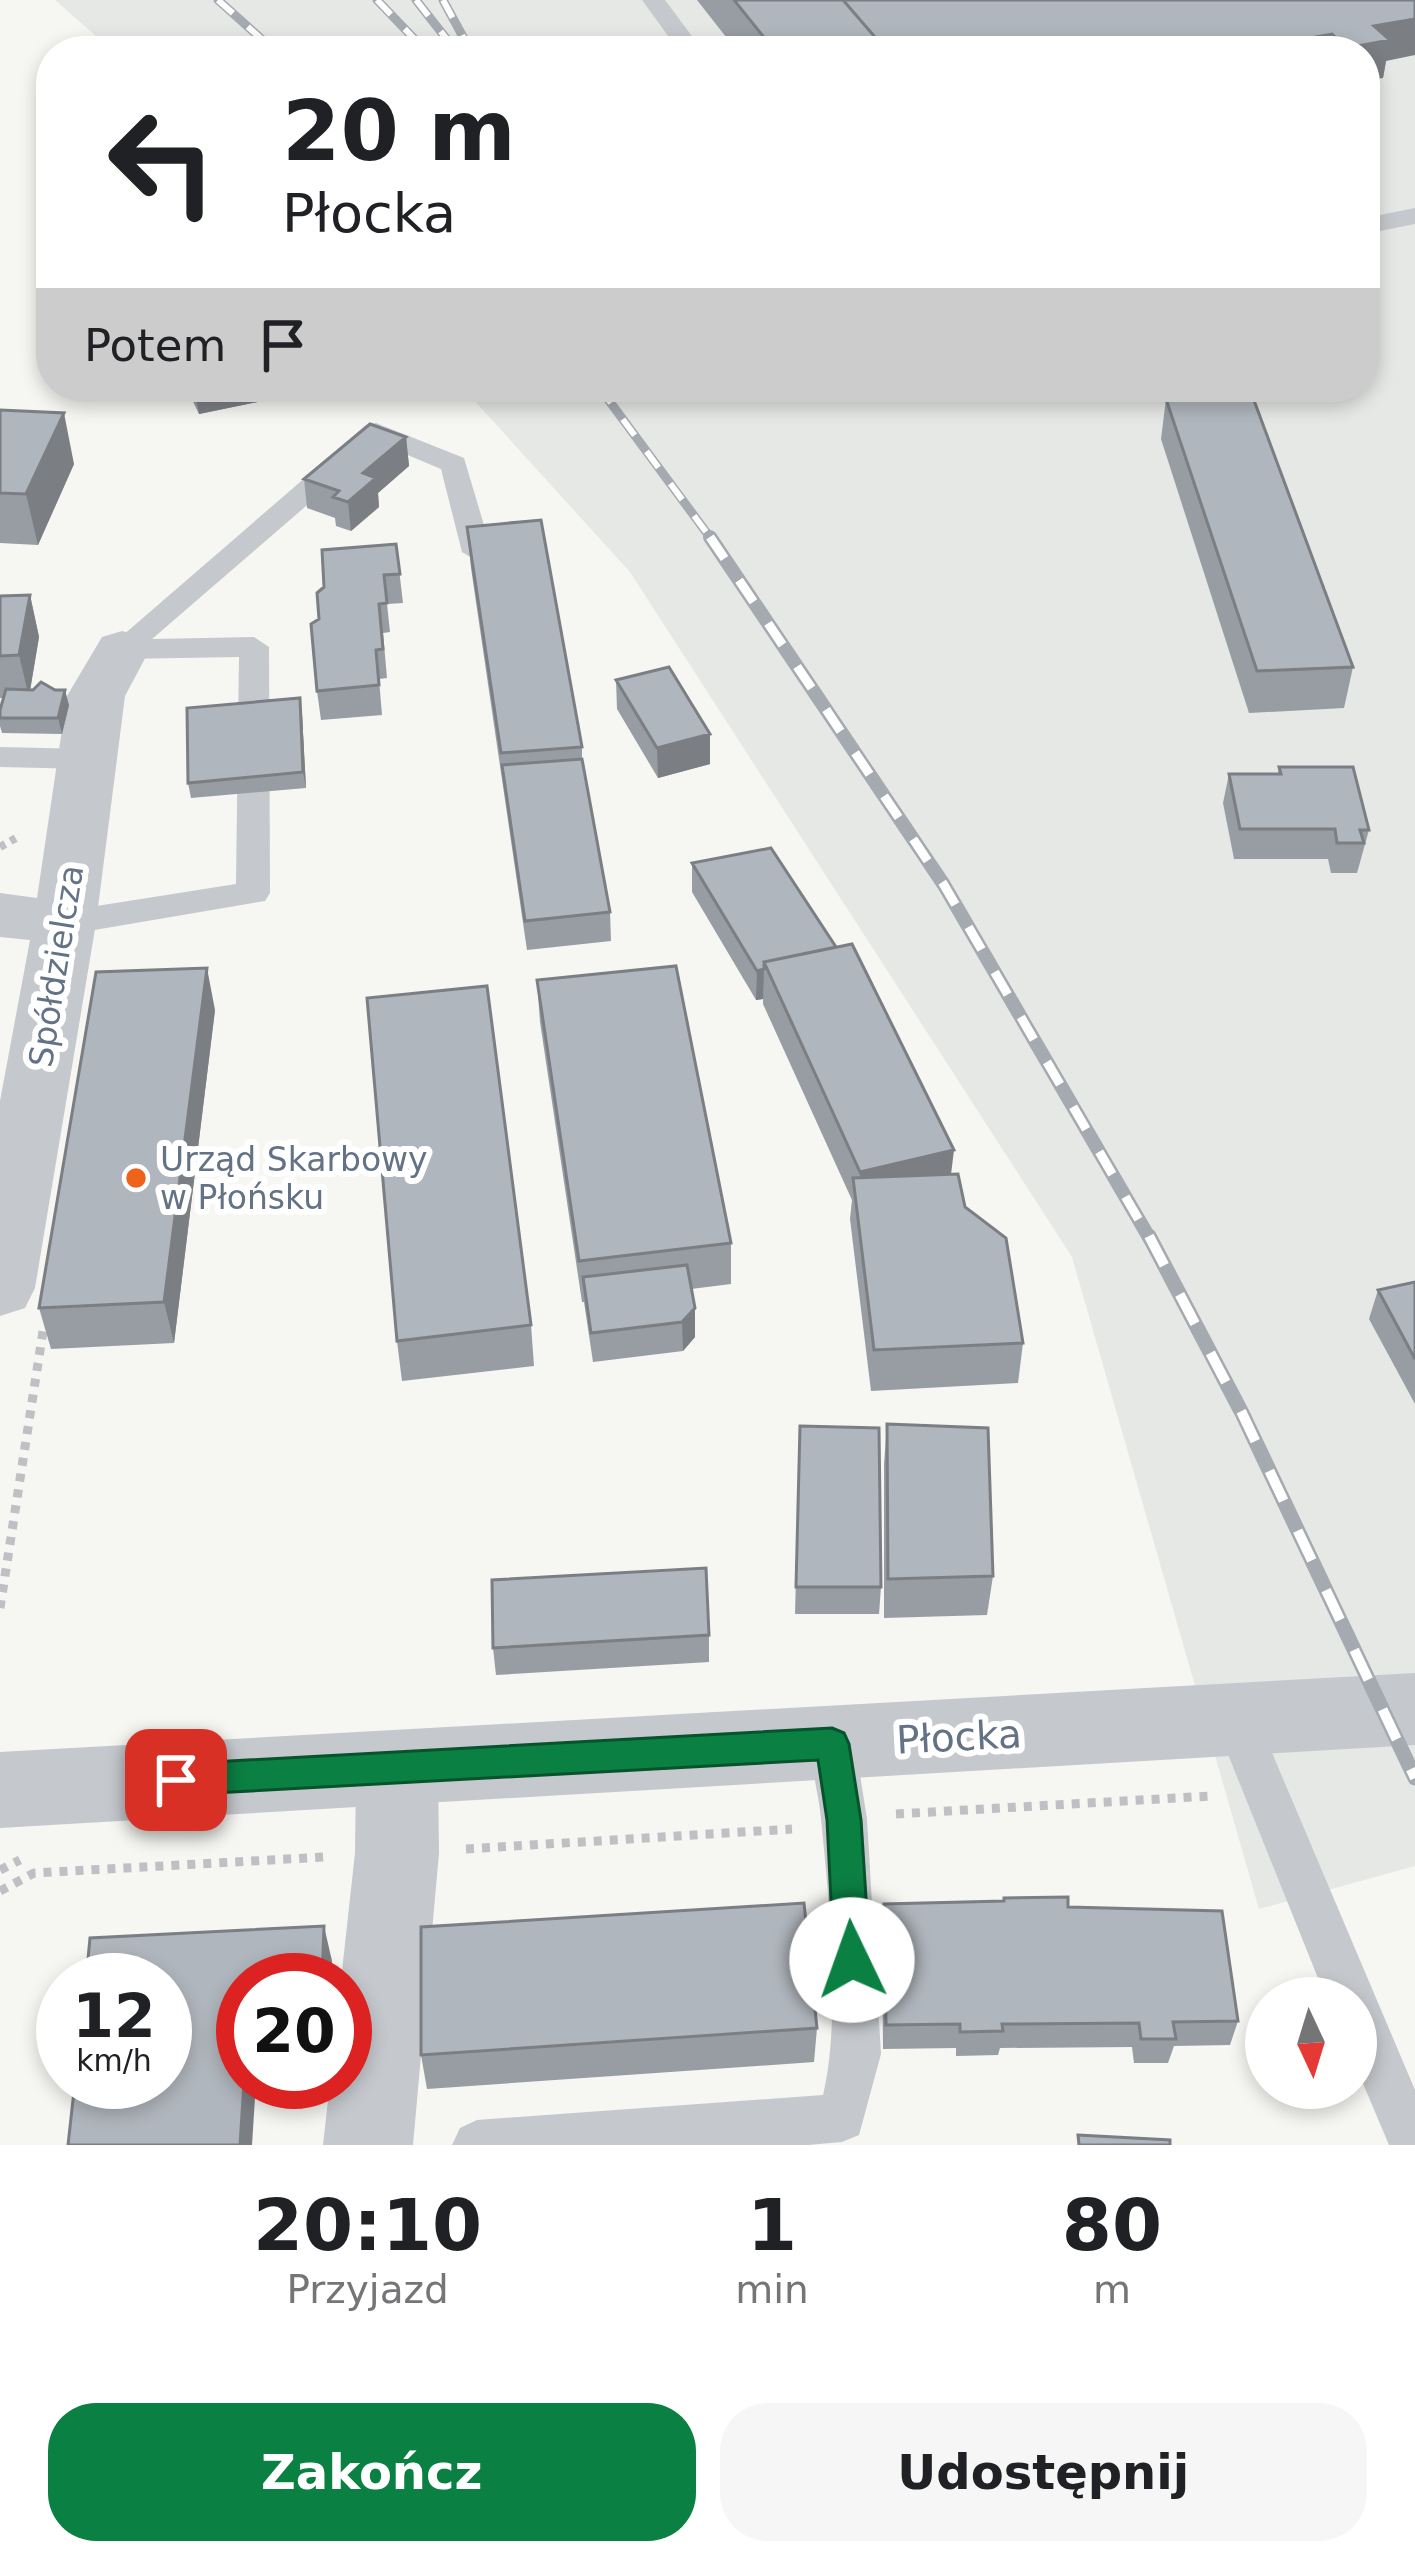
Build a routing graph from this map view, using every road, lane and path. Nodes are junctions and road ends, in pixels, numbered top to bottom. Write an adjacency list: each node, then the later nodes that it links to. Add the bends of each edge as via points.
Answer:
1 (653, 0): 2 (lane)
2 (680, 36)
3 (1415, 217): 4 (lane)
4 (1380, 223)
5 (477, 552): 6 (lane, via 454,464 376,431)
6 (122, 649): 8 (street, Spółdzielcza, via 96,696); 10 (lane, via 254,647 253,893)
7 (0, 757): 8 (lane)
8 (88, 758): 10 (street, Spółdzielcza)
9 (0, 915): 10 (street)
10 (65, 923): 11 (street, Spółdzielcza)
11 (0, 1288)
12 (1415, 1709): 13 (street, Płocka)
13 (1247, 1751): 15 (street, Płocka); 15 (path, via 1228,1795); 19 (lane)
14 (397, 1768): 15 (street, Płocka); 16 (street, Płocka); 17 (street)
15 (838, 1782): 17 (path, via 794,1828); 21 (lane, via 857,2054)
16 (0, 1790)
17 (397, 1853): 18 (path, via 34,1873); 22 (street)
18 (0, 1891)
19 (1341, 1977)
20 (1377, 2060): 24 (lane)
21 (843, 2131): 23 (lane)
22 (368, 2145)
23 (477, 2145)
24 (1414, 2145)

